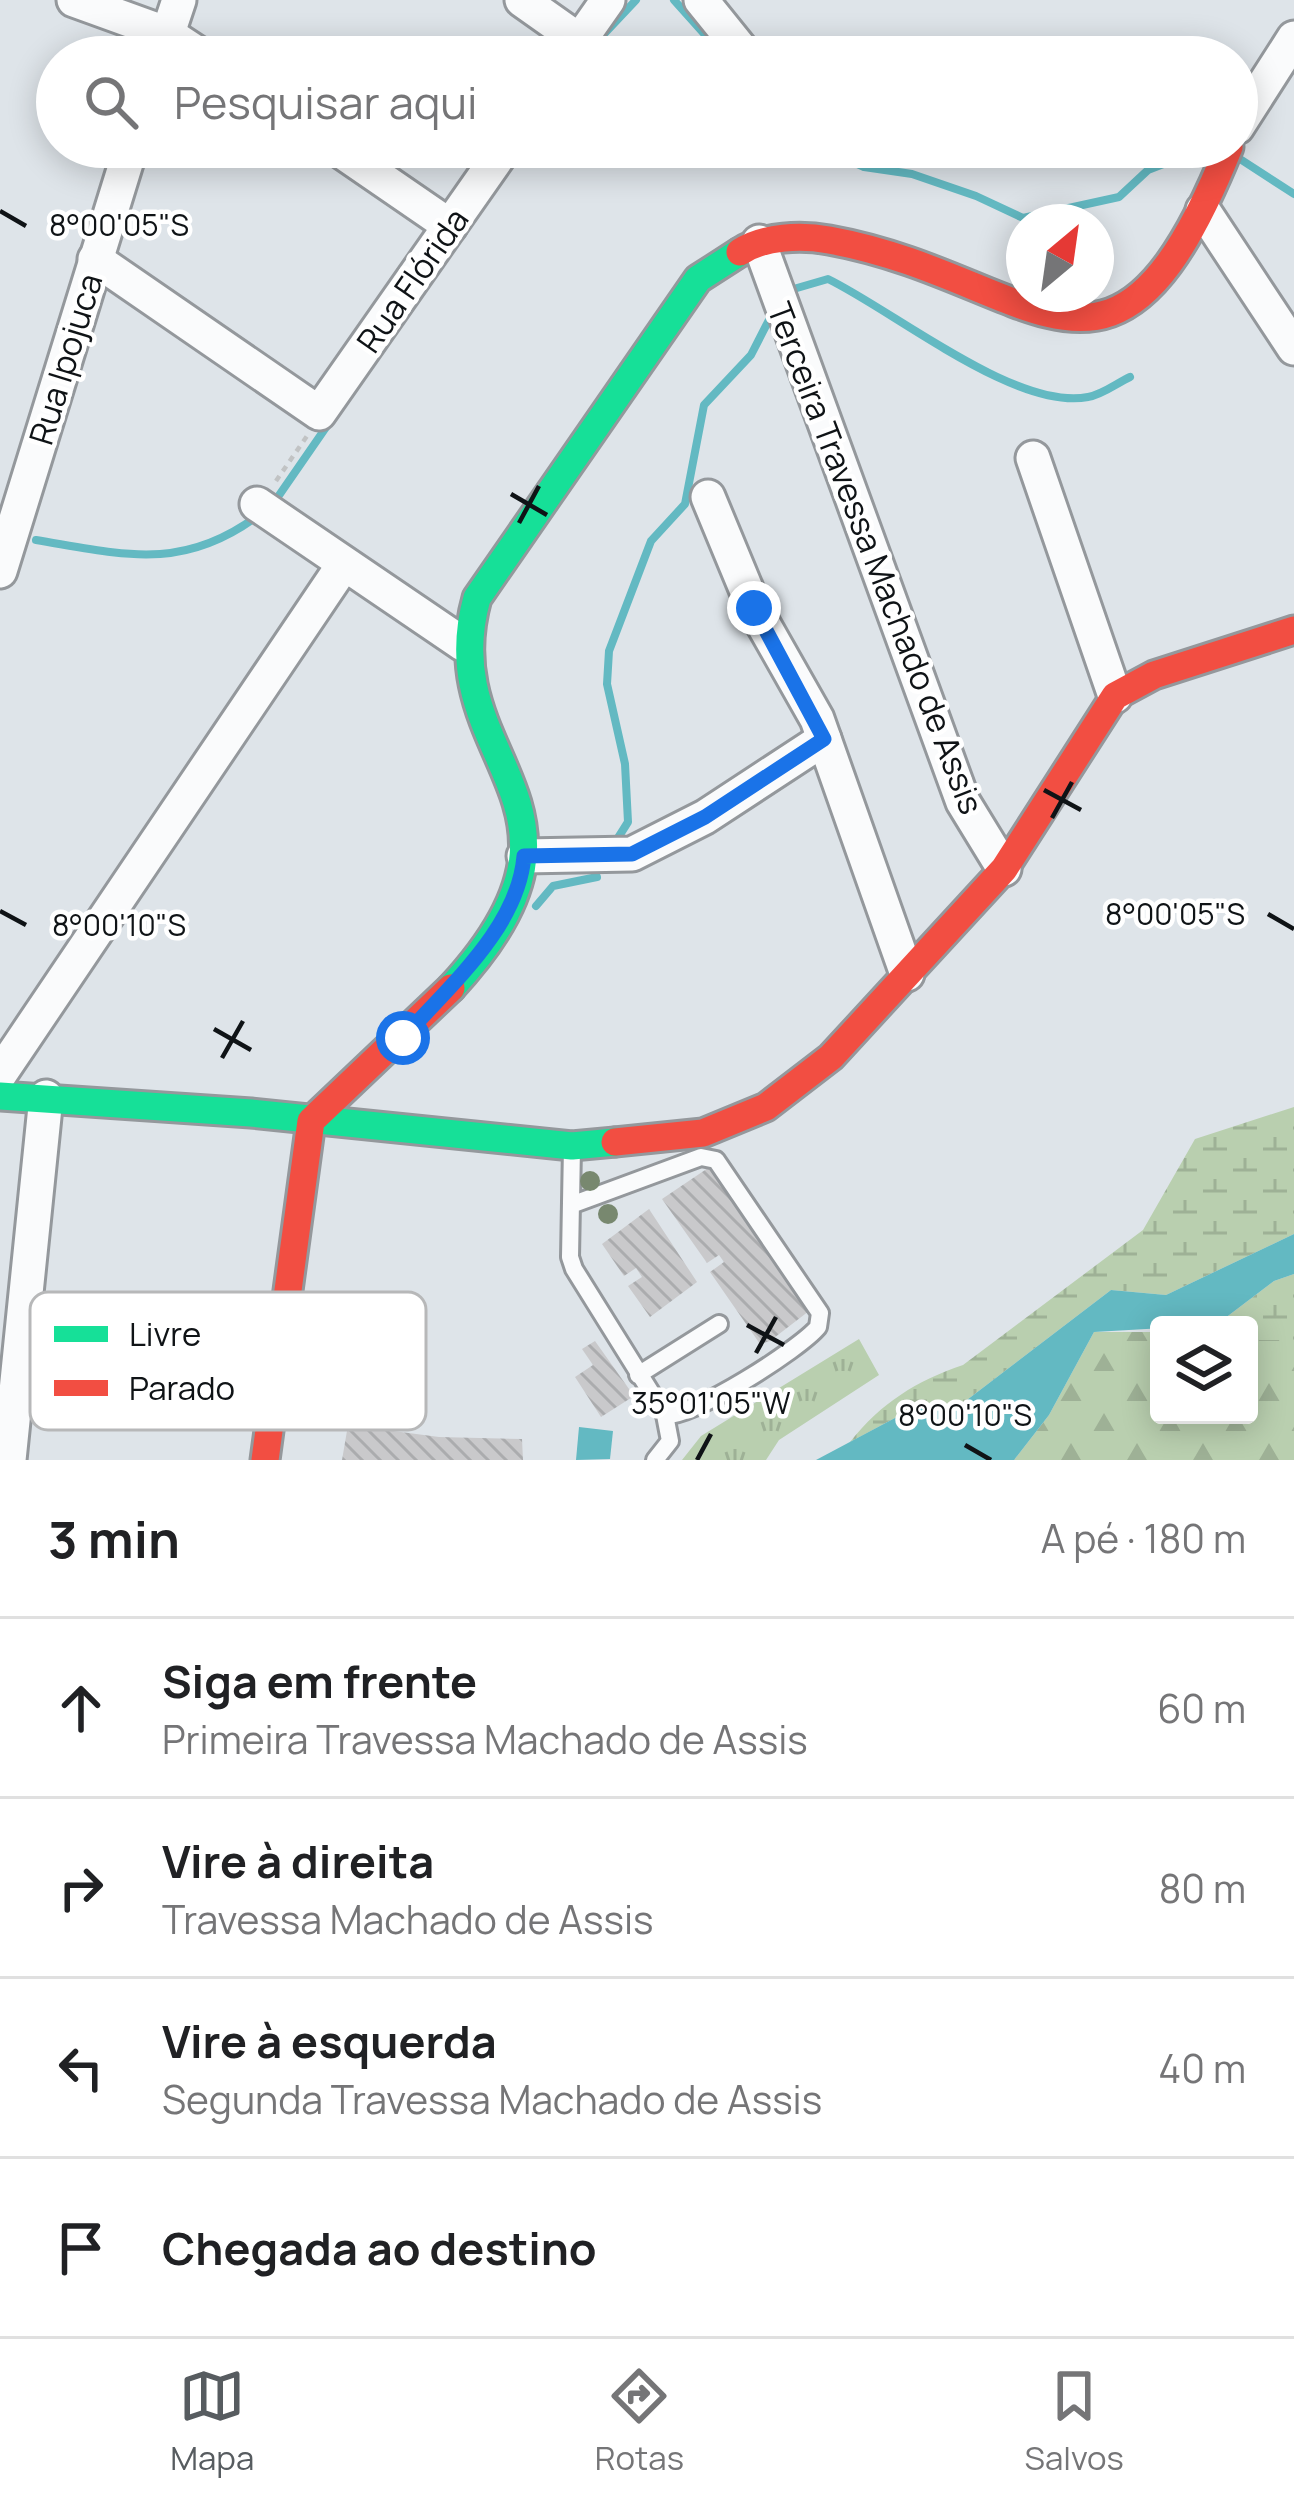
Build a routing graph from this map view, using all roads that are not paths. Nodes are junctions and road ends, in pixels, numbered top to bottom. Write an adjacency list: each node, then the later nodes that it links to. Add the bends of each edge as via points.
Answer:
1 (74, 0): 6 (street)
2 (179, 0): 7 (street)
3 (522, 0): 8 (street)
4 (608, 0): 9 (street)
5 (701, 0): 10 (street)
6 (146, 36)
7 (167, 36)
8 (560, 36)
9 (583, 36)
10 (729, 36)
11 (1294, 38): 12 (street)
12 (1258, 95)
13 (124, 168): 20 (street, Rua Ipojuca)
14 (366, 168): 18 (street)
15 (490, 168): 18 (street, Rua Flórida)
16 (1220, 168): 17 (street)
17 (1203, 210): 19 (street, via 1162,278 1126,308 1077,317 1016,308 853,243); 21 (street)
18 (450, 226): 20 (street, Rua Flórida, via 319,413)
19 (759, 242): 28 (street, via 724,254 698,279 495,566); 32 (street, Terceira Travessa Machado de Assis, via 963,802)
20 (95, 259): 26 (street, Rua Ipojuca)
21 (1294, 348)
22 (1033, 458): 29 (street)
23 (708, 497): 30 (street, via 754,608)
24 (266, 512): 25 (street)
25 (344, 564): 28 (street); 34 (street)
26 (0, 571)
27 (1294, 630): 29 (street, via 1154,675)
28 (463, 644): 31 (street, via 514,790)
29 (1115, 696): 32 (street)
30 (824, 739): 31 (street, via 632,854); 33 (street)
31 (524, 856): 37 (street, via 512,903 478,954 403,1038)
32 (1004, 869): 33 (street)
33 (907, 974): 38 (street, via 831,1057 766,1107 704,1133)
34 (0, 1074)
35 (0, 1096): 36 (street)
36 (46, 1097): 37 (street); 45 (street)
37 (311, 1121): 38 (street); 40 (street)
38 (572, 1146): 39 (lane)
39 (571, 1205): 42 (lane, via 574,1269); 43 (lane, via 701,1157 716,1160 820,1312 810,1337 683,1414)
40 (288, 1292)
41 (719, 1324): 42 (lane)
42 (638, 1376): 43 (lane)
43 (665, 1414): 47 (lane, via 670,1441)
44 (269, 1430): 46 (street)
45 (9, 1460)
46 (265, 1460)
47 (655, 1460)

